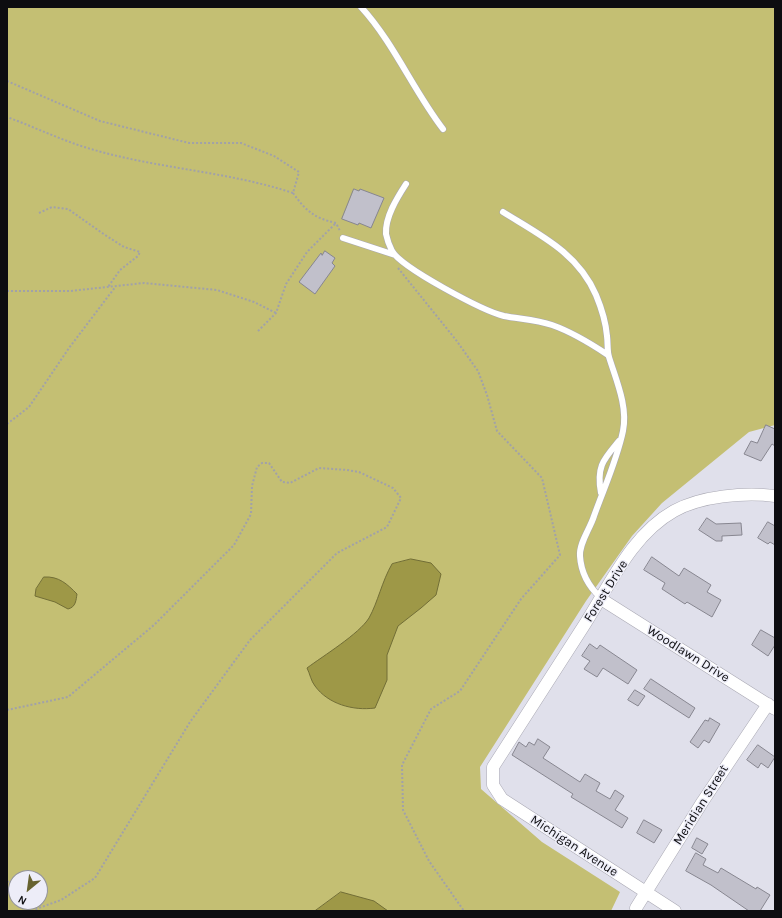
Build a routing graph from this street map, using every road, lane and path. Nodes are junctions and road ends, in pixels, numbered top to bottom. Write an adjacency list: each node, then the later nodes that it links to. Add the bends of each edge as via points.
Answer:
1 (361, 7): 4 (lane, via 374,22 426,108)
2 (7, 81): 6 (path, via 100,121 189,143 241,143 274,156 299,172)
3 (7, 116): 6 (path, via 97,151 270,185)
4 (443, 129)
5 (406, 184): 12 (lane, via 393,207 386,234 393,252)
6 (294, 193): 9 (path, via 305,209)
7 (503, 212): 18 (lane, via 562,249 581,270 596,296 607,334)
8 (39, 213): 14 (path, via 52,207 68,209 105,236 124,247 140,252 120,270)
9 (336, 223): 10 (path); 16 (path, via 307,252 286,284)
10 (343, 238): 11 (lane)
11 (387, 252): 12 (lane); 30 (path, via 478,372 497,431 542,478 560,555 521,599 460,691 431,709 402,765 403,810 429,861)
12 (397, 255): 18 (lane, via 411,268 456,295 503,316 551,325 584,340)
13 (116, 286): 14 (path); 16 (path, via 144,283 217,290 254,302); 19 (path, via 68,348 29,407)
14 (108, 287): 15 (path, via 70,291)
15 (7, 291)
16 (276, 313): 17 (path)
17 (258, 331)
18 (608, 355): 20 (lane, via 624,407 624,430)
19 (7, 424)
20 (620, 439): 21 (lane, via 616,460); 21 (lane, via 602,464)
21 (602, 493): 23 (lane, via 580,555 586,581)
22 (775, 496): 23 (street, Forest Drive, via 731,496 710,499 674,512 643,536)
23 (601, 598): 24 (street, Woodlawn Drive); 26 (street, Forest Drive)
24 (771, 707): 27 (street, Meridian Street, via 703,801)
25 (7, 710): 28 (path, via 68,697 154,626 234,545 252,514 252,486 257,467 262,463 269,462 282,482 290,483 319,468 359,472 393,488 401,498 387,527 337,553 250,640 190,722 95,878 61,900)
26 (493, 767): 27 (street, Michigan Avenue, via 493,785 502,799)
27 (646, 893): 29 (street, Meridian Street); 31 (street, Michigan Avenue)
28 (48, 905)
29 (636, 908)
30 (464, 911)
31 (675, 911)

